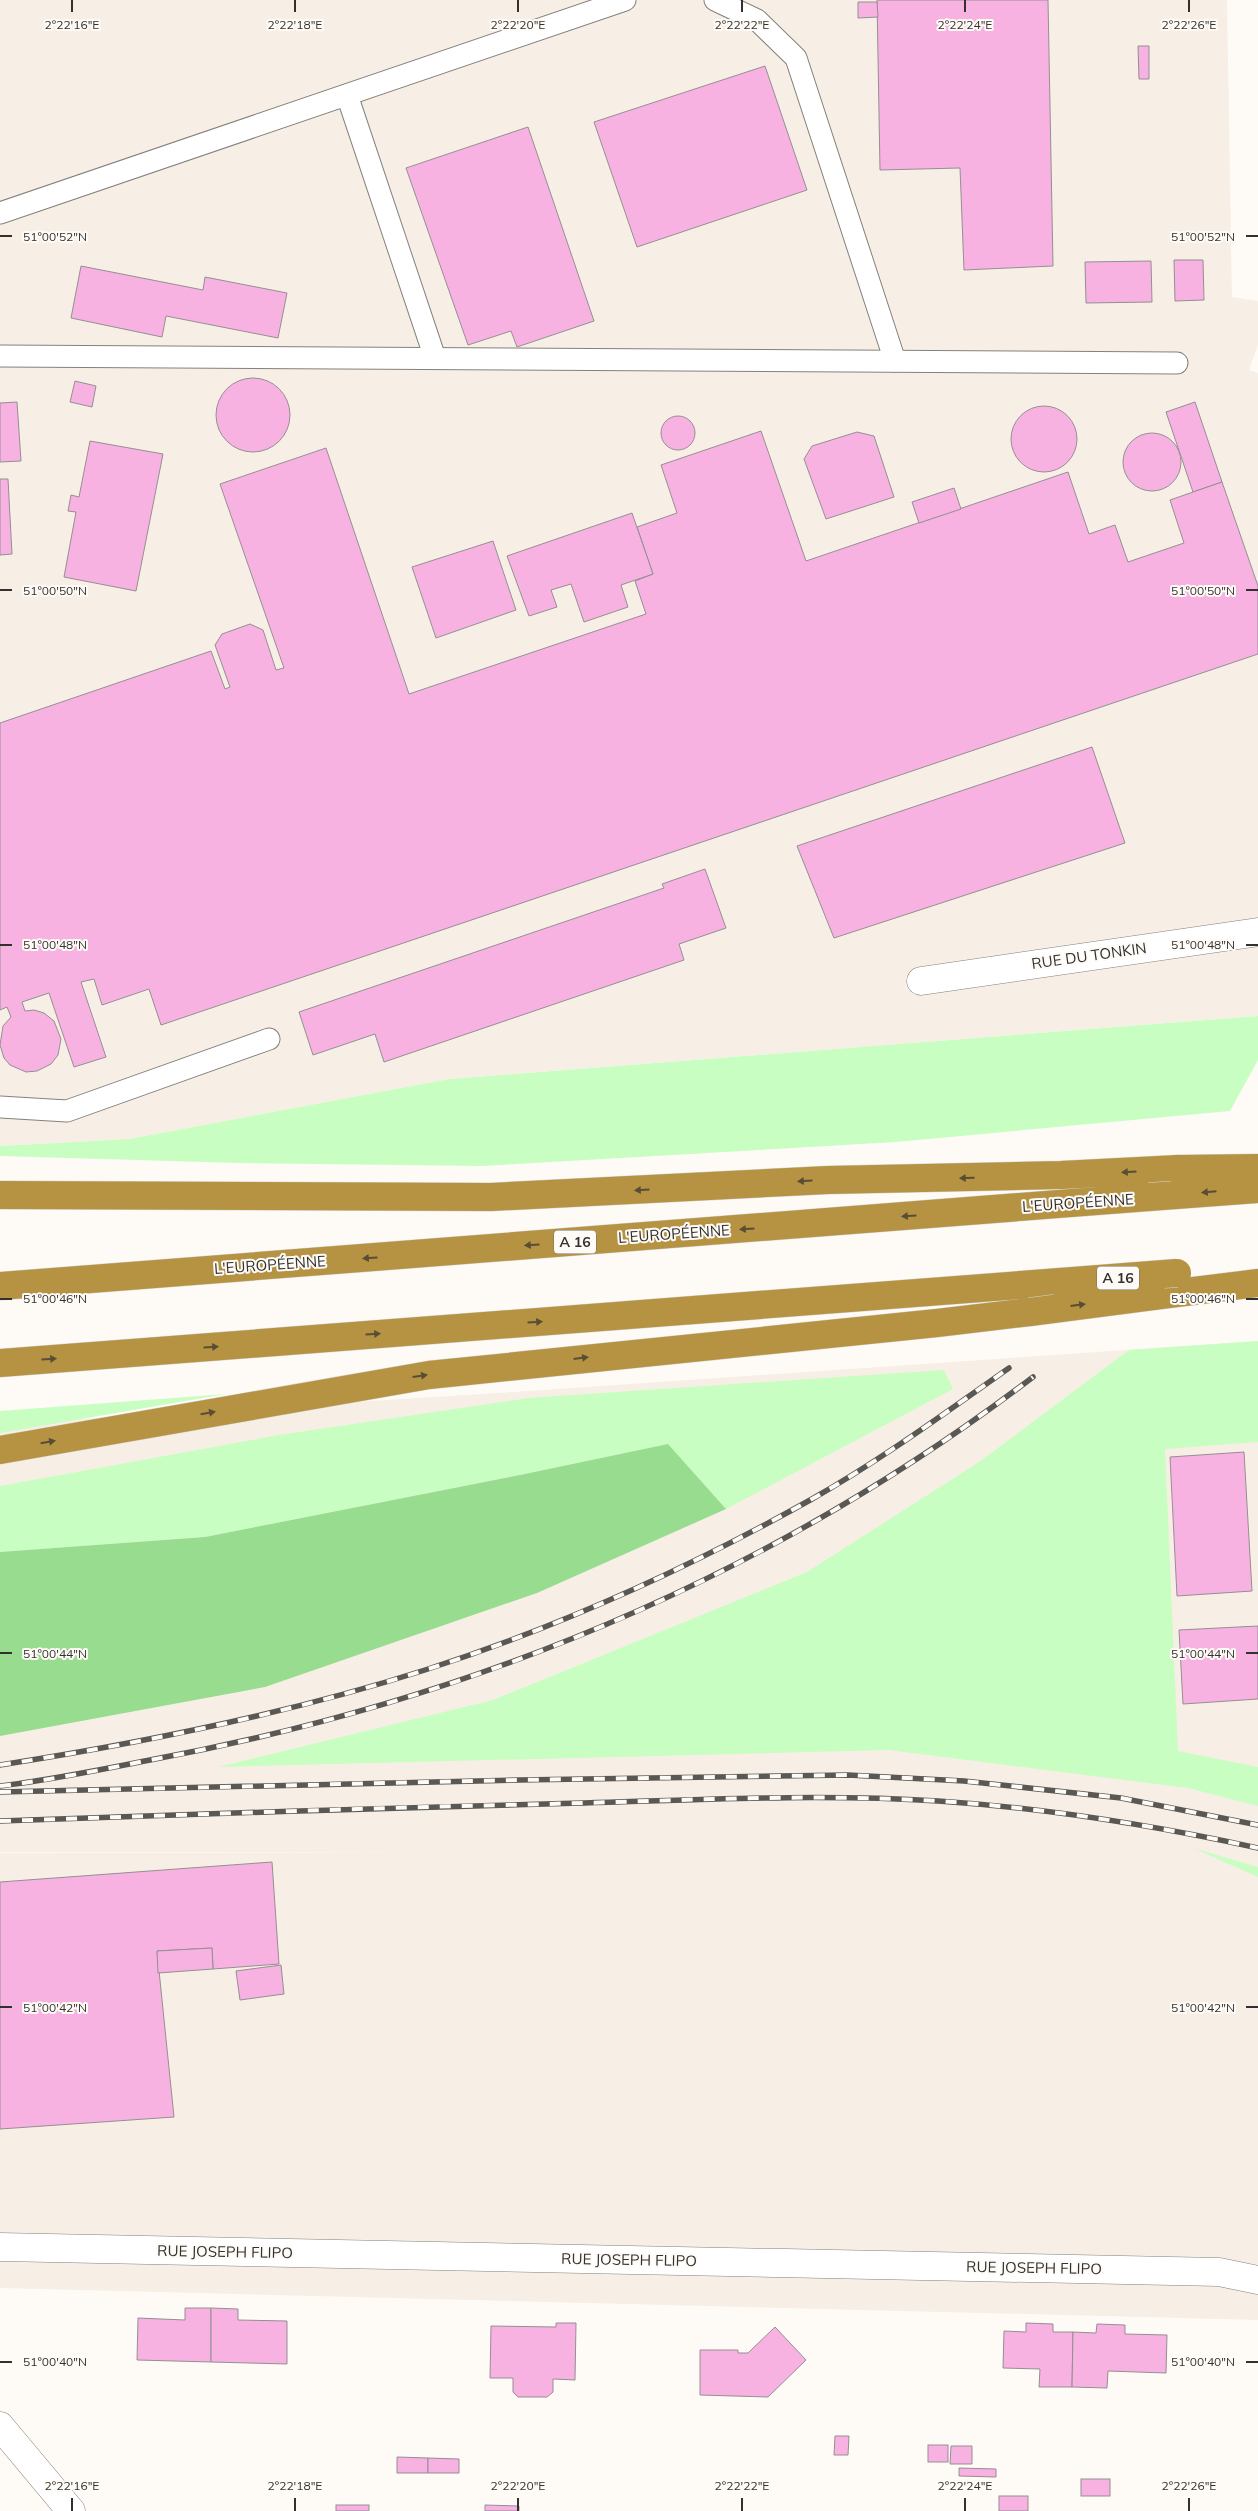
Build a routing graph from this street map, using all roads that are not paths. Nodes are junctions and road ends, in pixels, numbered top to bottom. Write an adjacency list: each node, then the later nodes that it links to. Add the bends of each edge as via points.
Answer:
1 (624, 0): 3 (lane)
2 (715, 0): 7 (lane, via 757,20 796,58)
3 (347, 95): 4 (lane); 6 (lane)
4 (0, 213)
5 (0, 356): 6 (lane)
6 (436, 358): 7 (lane)
7 (895, 361): 8 (lane)
8 (1177, 363)
9 (1258, 932): 10 (street, RUE DU TONKIN)
10 (921, 981)
11 (269, 1039): 12 (lane, via 67,1111)
12 (0, 1107)
13 (1258, 1168): 15 (highway, one-way to 15, bridge, via 828,1180 491,1197)
14 (1258, 1189): 18 (highway, L'EUROPÉENNE / A 16, one-way to 18, bridge)
15 (0, 1195)
16 (1258, 1267): 19 (highway, A 16, one-way to 16, bridge)
17 (1258, 1282): 20 (highway, one-way to 17, bridge, via 429,1375 928,1324)
18 (0, 1286)
19 (0, 1363)
20 (0, 1450)
21 (0, 2247): 22 (street, RUE JOSEPH FLIPO, via 1219,2272)
22 (1258, 2280)
23 (0, 2426): 24 (street)
24 (71, 2511)

